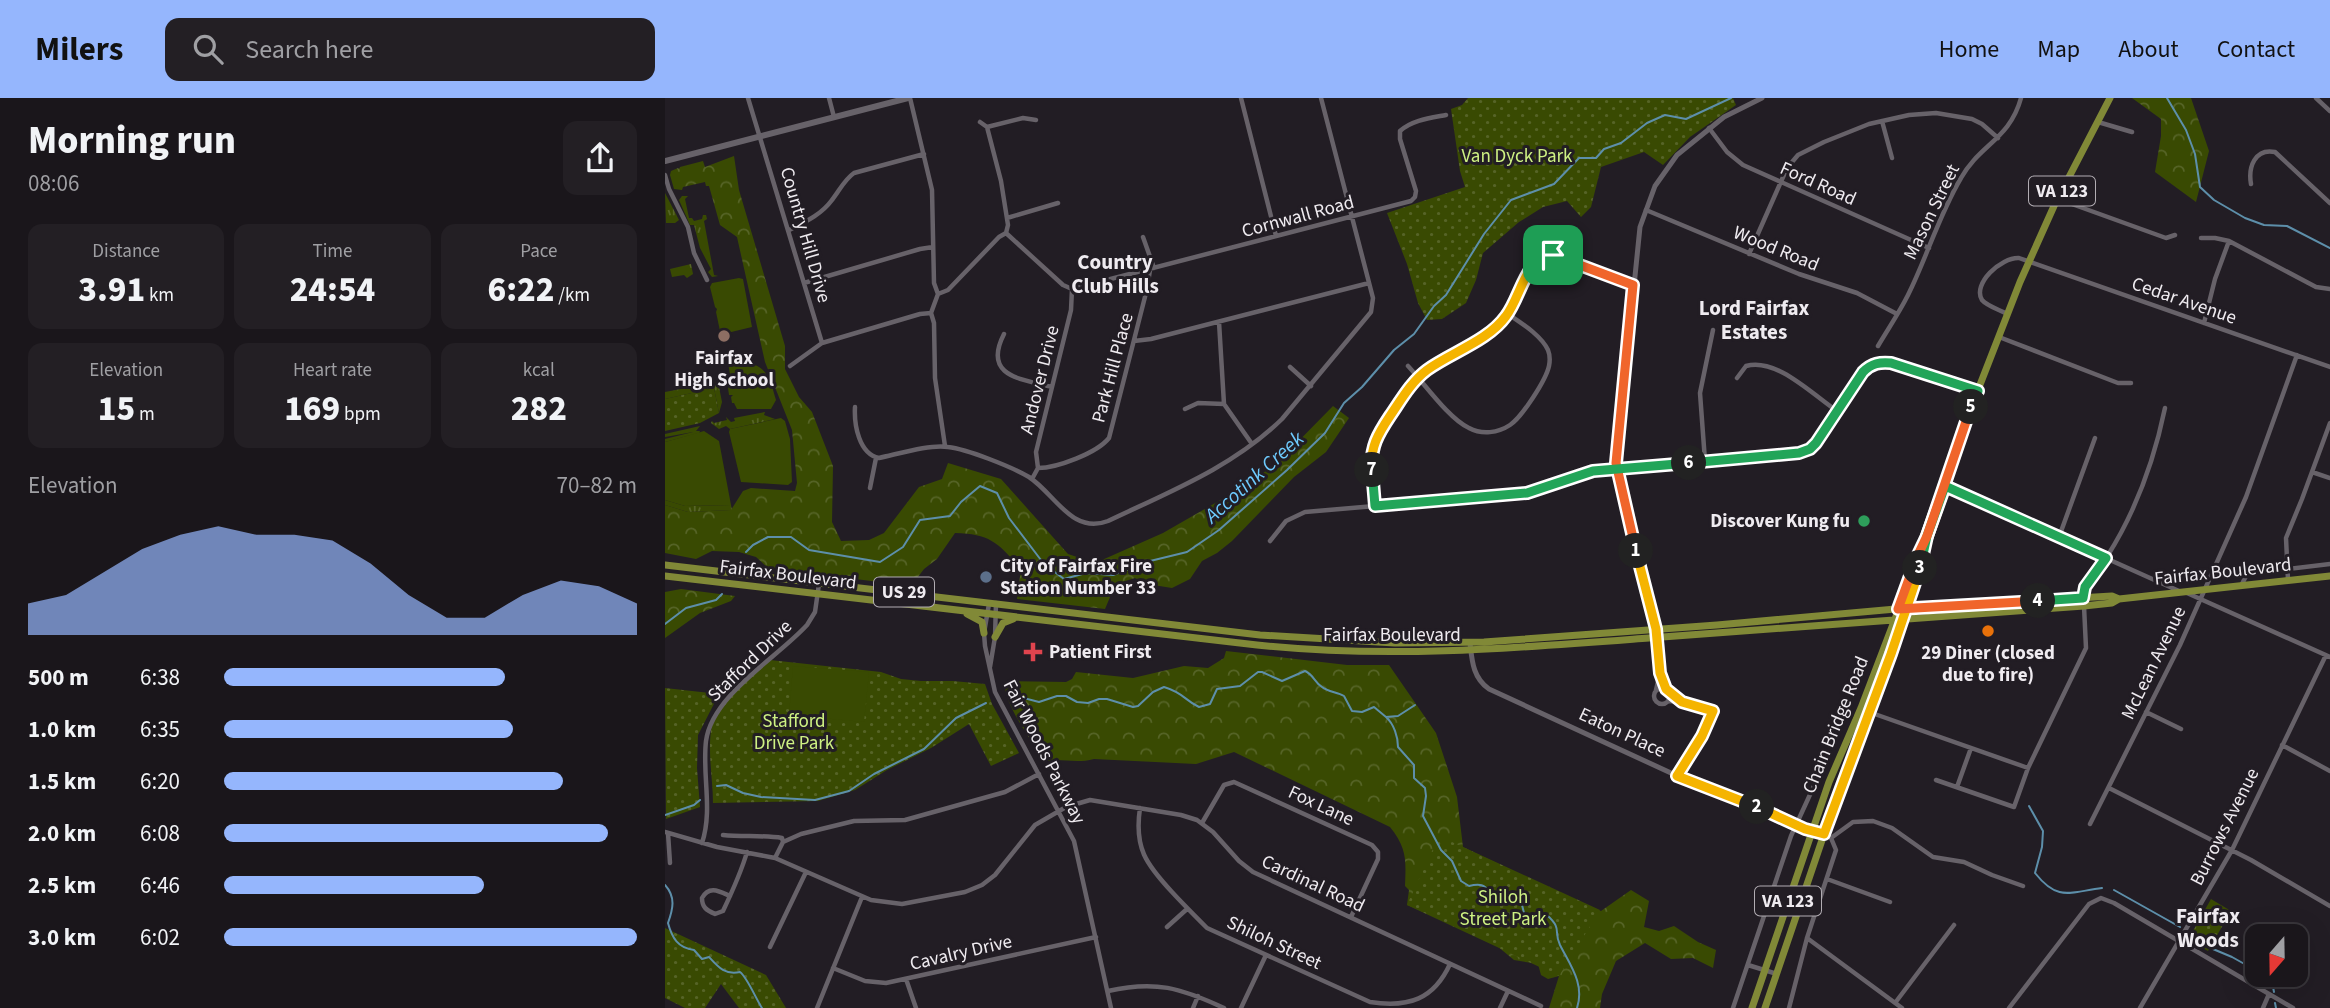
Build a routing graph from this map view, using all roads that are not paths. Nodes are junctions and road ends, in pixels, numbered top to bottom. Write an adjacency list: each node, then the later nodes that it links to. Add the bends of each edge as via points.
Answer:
1 (748, 98): 20 (street, Country Hill Drive)
2 (829, 98): 12 (street)
3 (909, 98): 12 (main road); 22 (street)
4 (1241, 98): 37 (street)
5 (1321, 98): 32 (street)
6 (1762, 98): 18 (street)
7 (2021, 98): 21 (street, Mason Street)
8 (2108, 98): 16 (main road, Chain Bridge Road / VA 123)
9 (2316, 98): 10 (street)
10 (2330, 111)
11 (1446, 115): 32 (street, Cornwall Road, via 1423,119 1400,131 1416,191 1414,199)
12 (834, 117): 20 (main road)
13 (1036, 120): 17 (street, via 1023,118)
14 (1882, 121): 21 (street, via 1921,113 1953,114 1977,121); 23 (street); 26 (street, via 1802,153)
15 (979, 122): 17 (street)
16 (2098, 122): 19 (street); 28 (main road, Chain Bridge Road / VA 123)
17 (987, 127): 33 (street)
18 (1709, 128): 26 (street, Ford Road, via 1737,161); 31 (street, via 1671,162)
19 (2132, 132)
20 (761, 136): 24 (main road); 34 (street, Country Hill Drive)
21 (1999, 138): 42 (street, Mason Street, via 1962,176)
22 (924, 154): 34 (street, via 854,173 820,213); 41 (street, via 932,190)
23 (1892, 158)
24 (665, 161)
25 (665, 175): 46 (street)
26 (1780, 183): 42 (street, Ford Road); 43 (street)
27 (2251, 184): 29 (street, via 2253,161 2270,151)
28 (2058, 199): 36 (street, via 2166,238); 44 (main road, Chain Bridge Road / VA 123)
29 (2329, 199)
30 (1058, 203): 33 (street)
31 (1645, 210): 43 (street, Wood Road); 49 (street)
32 (1352, 217): 37 (street, Cornwall Road); 48 (street)
33 (1007, 218): 35 (street)
34 (789, 230): 47 (street, Country Hill Drive)
35 (1006, 233): 50 (street); 52 (street)
36 (2175, 235)
37 (1276, 236): 45 (street, Cornwall Road)
38 (1143, 237): 45 (street)
39 (2201, 238): 40 (street)
40 (2229, 241): 51 (street, via 2316,287); 58 (street)
41 (933, 247): 47 (street); 52 (street, via 933,283)
42 (1929, 248): 55 (street, Mason Street)
43 (1749, 254): 55 (street, Wood Road, via 1857,293)
44 (2029, 262): 56 (main road, Chain Bridge Road / VA 123); 56 (street, via 2008,258 1990,271 1981,289 1983,301); 58 (street, Cedar Avenue)
45 (1152, 269): 50 (street, Cornwall Road); 62 (street, Park Hill Place)
46 (707, 280)
47 (804, 283): 63 (street, Country Hill Drive)
48 (1369, 283): 57 (street); 73 (street, via 1371,312)
49 (1633, 285): 54 (street, via 1547,256 1532,267); 88 (street)
50 (1072, 289): 74 (street, Andover Drive)
51 (2330, 289)
52 (939, 294): 53 (street)
53 (932, 313): 63 (street); 84 (street)
54 (1508, 313): 70 (street, via 1491,330); 70 (street, via 1542,341 1550,359 1544,378 1511,424 1490,432 1468,428)
55 (1897, 314): 64 (street, Mason Street)
56 (2008, 314): 61 (main road, Chain Bridge Road / VA 123)
57 (1219, 322): 62 (street); 76 (street)
58 (2204, 323): 65 (street, Cedar Avenue)
59 (1713, 330): 86 (street, via 1700,393)
60 (1004, 334): 74 (street, via 999,348 1003,372)
61 (1999, 337): 72 (street, via 2118,383); 75 (main road, Chain Bridge Road / VA 123)
62 (1134, 341): 87 (street, Park Hill Place, via 1105,442 1058,465)
63 (822, 343): 66 (street)
64 (1878, 346)
65 (2297, 355): 68 (street, Cedar Avenue); 106 (street, McLean Avenue, via 2253,478)
66 (790, 366)
67 (1408, 366): 70 (street)
68 (2330, 367)
69 (1290, 368): 73 (street)
70 (1419, 377): 94 (street, via 1374,442)
71 (1737, 378): 80 (street, via 1746,366 1760,364 1783,372)
72 (2131, 383)
73 (1311, 386): 83 (street)
74 (1052, 387): 87 (street, Andover Drive, via 1036,452)
75 (1978, 391): 80 (street, via 1891,363 1878,363 1863,372); 92 (main road, Chain Bridge Road / VA 123)
76 (1224, 404): 79 (street, via 1198,403); 83 (street)
77 (855, 407): 85 (street, via 864,448)
78 (2165, 408): 97 (street, via 2143,488)
79 (1185, 409)
80 (1837, 411): 86 (street, via 1816,443 1804,452)
81 (2330, 423): 89 (street)
82 (2095, 438): 95 (street)
83 (1252, 444): 91 (street, via 1217,468 1101,524 1075,519)
84 (945, 446): 85 (street); 91 (street)
85 (876, 457): 93 (street)
86 (1705, 461): 88 (street)
87 (1038, 468): 91 (street, Andover Drive)
88 (1617, 469): 94 (street, via 1582,473 1527,493); 119 (street)
89 (2312, 472): 90 (street); 100 (street, via 2285,538)
90 (2330, 478)
91 (1032, 479)
92 (1945, 486): 95 (street); 112 (main road, Chain Bridge Road / VA 123, via 1921,565)
93 (870, 488)
94 (1375, 506): 96 (street, via 1300,513)
95 (2059, 537): 97 (street)
96 (1270, 541)
97 (2106, 558): 107 (street); 110 (street, via 2085,587)
98 (2330, 564): 100 (street)
99 (665, 565): 104 (main road, Fairfax Boulevard / US 29)
100 (2289, 569): 103 (street); 105 (street, via 2247,574)
101 (665, 576): 108 (main road, Fairfax Boulevard / US 29)
102 (2330, 576): 103 (main road, Fairfax Boulevard / US 29)
103 (2288, 581): 105 (main road, Fairfax Boulevard / US 29)
104 (819, 583): 108 (street, Stafford Drive); 111 (main road, Fairfax Boulevard / US 29)
105 (2241, 587): 106 (main road, Fairfax Boulevard / US 29)
106 (2204, 591): 107 (main road, Fairfax Boulevard / US 29); 109 (street, McLean Avenue)
107 (2185, 593): 109 (street); 110 (main road, Fairfax Boulevard / US 29, via 2112,603)
108 (818, 595): 113 (main road, Fairfax Boulevard / US 29); 153 (street, Stafford Drive, via 807,625 726,700 712,719 706,740 708,815)
109 (2200, 600): 122 (street); 130 (street, McLean Avenue)
110 (2083, 602): 112 (main road, Fairfax Boulevard / US 29); 117 (main road, Fairfax Boulevard / US 29); 134 (street, via 2086,648)
111 (992, 603): 114 (street, Fair Woods Parkway); 115 (street, Fair Woods Parkway); 121 (main road, Fairfax Boulevard / US 29, via 1293,638)
112 (1902, 608): 117 (main road, Chain Bridge Road / VA 123); 119 (main road, Fairfax Boulevard / US 29)
113 (953, 610): 114 (main road, Fairfax Boulevard / US 29); 118 (main road, via 978,619)
114 (988, 614): 115 (main road, Fairfax Boulevard / US 29); 118 (street, Fair Woods Parkway)
115 (997, 615): 116 (main road, Fairfax Boulevard / US 29); 120 (street, Fair Woods Parkway)
116 (1019, 617): 120 (main road, via 1003,623); 121 (main road, Fairfax Boulevard / US 29, via 1305,650 1388,653)
117 (1898, 620): 119 (main road, Fairfax Boulevard / US 29); 129 (main road, Chain Bridge Road / VA 123); 139 (main road, Chain Bridge Road / VA 123)
118 (984, 633): 123 (street, Fair Woods Parkway)
119 (1657, 634): 121 (main road, Fairfax Boulevard / US 29); 124 (street)
120 (995, 637): 123 (street, Fair Woods Parkway)
121 (1470, 647): 138 (street, Eaton Place, via 1475,672 1487,688)
122 (2328, 656): 132 (street, Burrows Avenue)
123 (990, 671): 136 (street, Fair Woods Parkway, via 1003,710)
124 (1660, 673): 125 (street); 126 (street)
125 (1657, 690): 126 (street); 127 (street, via 1656,701)
126 (1667, 691): 127 (street); 128 (street)
127 (1668, 701): 128 (street)
128 (1682, 702): 138 (street, via 1715,711)
129 (1869, 712): 133 (street); 139 (main road); 151 (main road, Chain Bridge Road / VA 123)
130 (2146, 712): 131 (street); 142 (street, McLean Avenue)
131 (2181, 729)
132 (2282, 745): 135 (street); 154 (street, Burrows Avenue)
133 (1971, 748): 134 (street); 141 (street)
134 (2028, 768): 141 (street, via 2014,807)
135 (2330, 771)
136 (1039, 774): 144 (street, Fair Woods Parkway); 152 (street, via 1005,792 905,820 853,821)
137 (1818, 775): 147 (street, Chain Bridge Road)
138 (1677, 776): 147 (street, Eaton Place)
139 (1830, 780): 148 (main road, Chain Bridge Road / VA 123)
140 (1936, 780): 141 (street)
141 (1957, 788)
142 (2109, 788): 146 (street, McLean Avenue); 154 (street)
143 (1140, 808): 144 (street, Cardinal Road, via 1090,800); 145 (street, Cardinal Road); 165 (street, Shiloh Street, via 1138,831 1144,857)
144 (1059, 811): 162 (street, Cardinal Road, via 1032,827 995,875 976,888 902,904); 169 (street, Fair Woods Parkway, via 1076,849)
145 (1202, 822): 166 (street, Cardinal Road, via 1251,870); 166 (street, Fox Lane, via 1224,785 1234,782 1372,845 1378,859)
146 (2091, 824)
147 (1796, 825): 148 (street, Eaton Place); 175 (street, Chain Bridge Road)
148 (1811, 831): 151 (street, Eaton Place); 177 (main road, Chain Bridge Road / VA 123)
149 (667, 833): 153 (street, Cardinal Road); 157 (street)
150 (723, 835): 152 (street, via 770,836)
151 (1828, 836): 159 (street, via 1836,850); 160 (street, via 1853,822 1873,821 1892,828 1933,857 1964,862); 178 (main road, Chain Bridge Road / VA 123)
152 (783, 842): 156 (street)
153 (702, 843): 155 (street, Cardinal Road)
154 (2232, 850): 164 (street); 171 (street, Burrows Avenue)
155 (747, 852): 156 (street, Cardinal Road); 161 (street)
156 (775, 858): 158 (street, Cardinal Road)
157 (670, 863)
158 (806, 872): 162 (street, Cardinal Road); 172 (street)
159 (1827, 879): 163 (street); 170 (street)
160 (2023, 886)
161 (730, 896): 161 (street, via 723,911 715,914 702,904 708,890)
162 (862, 897): 176 (street)
163 (1890, 902)
164 (2330, 906)
165 (1187, 908): 168 (street); 173 (street, Shiloh Street, via 1207,928)
166 (1351, 917): 174 (street, Cardinal Road)
167 (1954, 925): 184 (street)
168 (1167, 927)
169 (1096, 937): 179 (street, Cavalry Drive); 180 (street, Fair Woods Parkway)
170 (1807, 938): 184 (street); 196 (street)
171 (2178, 941): 182 (street); 198 (street, via 2108,900 2096,898); 199 (street, Burrows Avenue)
172 (770, 947)
173 (1266, 955): 174 (street, Shiloh Street, via 1391,1007 1411,1005 1427,996); 191 (street)
174 (1450, 964): 181 (street, Cardinal Road)
175 (1748, 965): 177 (street); 193 (street, Chain Bridge Road)
176 (833, 968): 179 (street, Cavalry Drive, via 870,982); 186 (street)
177 (1765, 970): 178 (street); 194 (main road, Chain Bridge Road / VA 123)
178 (1777, 974): 195 (main road, Chain Bridge Road / VA 123)
179 (906, 979): 187 (street)
180 (1108, 991): 183 (street, via 1152,985); 188 (street, Fair Woods Parkway)
181 (1508, 991): 185 (street, Cardinal Road); 192 (street)
182 (2269, 994): 200 (street); 201 (street)
183 (1198, 996): 189 (street); 190 (street)
184 (1895, 1003): 197 (street)
185 (1541, 1006)
186 (817, 1008)
187 (916, 1008)
188 (1111, 1008)
189 (1193, 1008)
190 (1224, 1008)
191 (1241, 1008)
192 (1500, 1008)
193 (1733, 1008)
194 (1752, 1008)
195 (1765, 1008)
196 (1789, 1008)
197 (1902, 1008)
198 (2009, 1008)
199 (2140, 1008)
200 (2263, 1008)
201 (2293, 1008)

